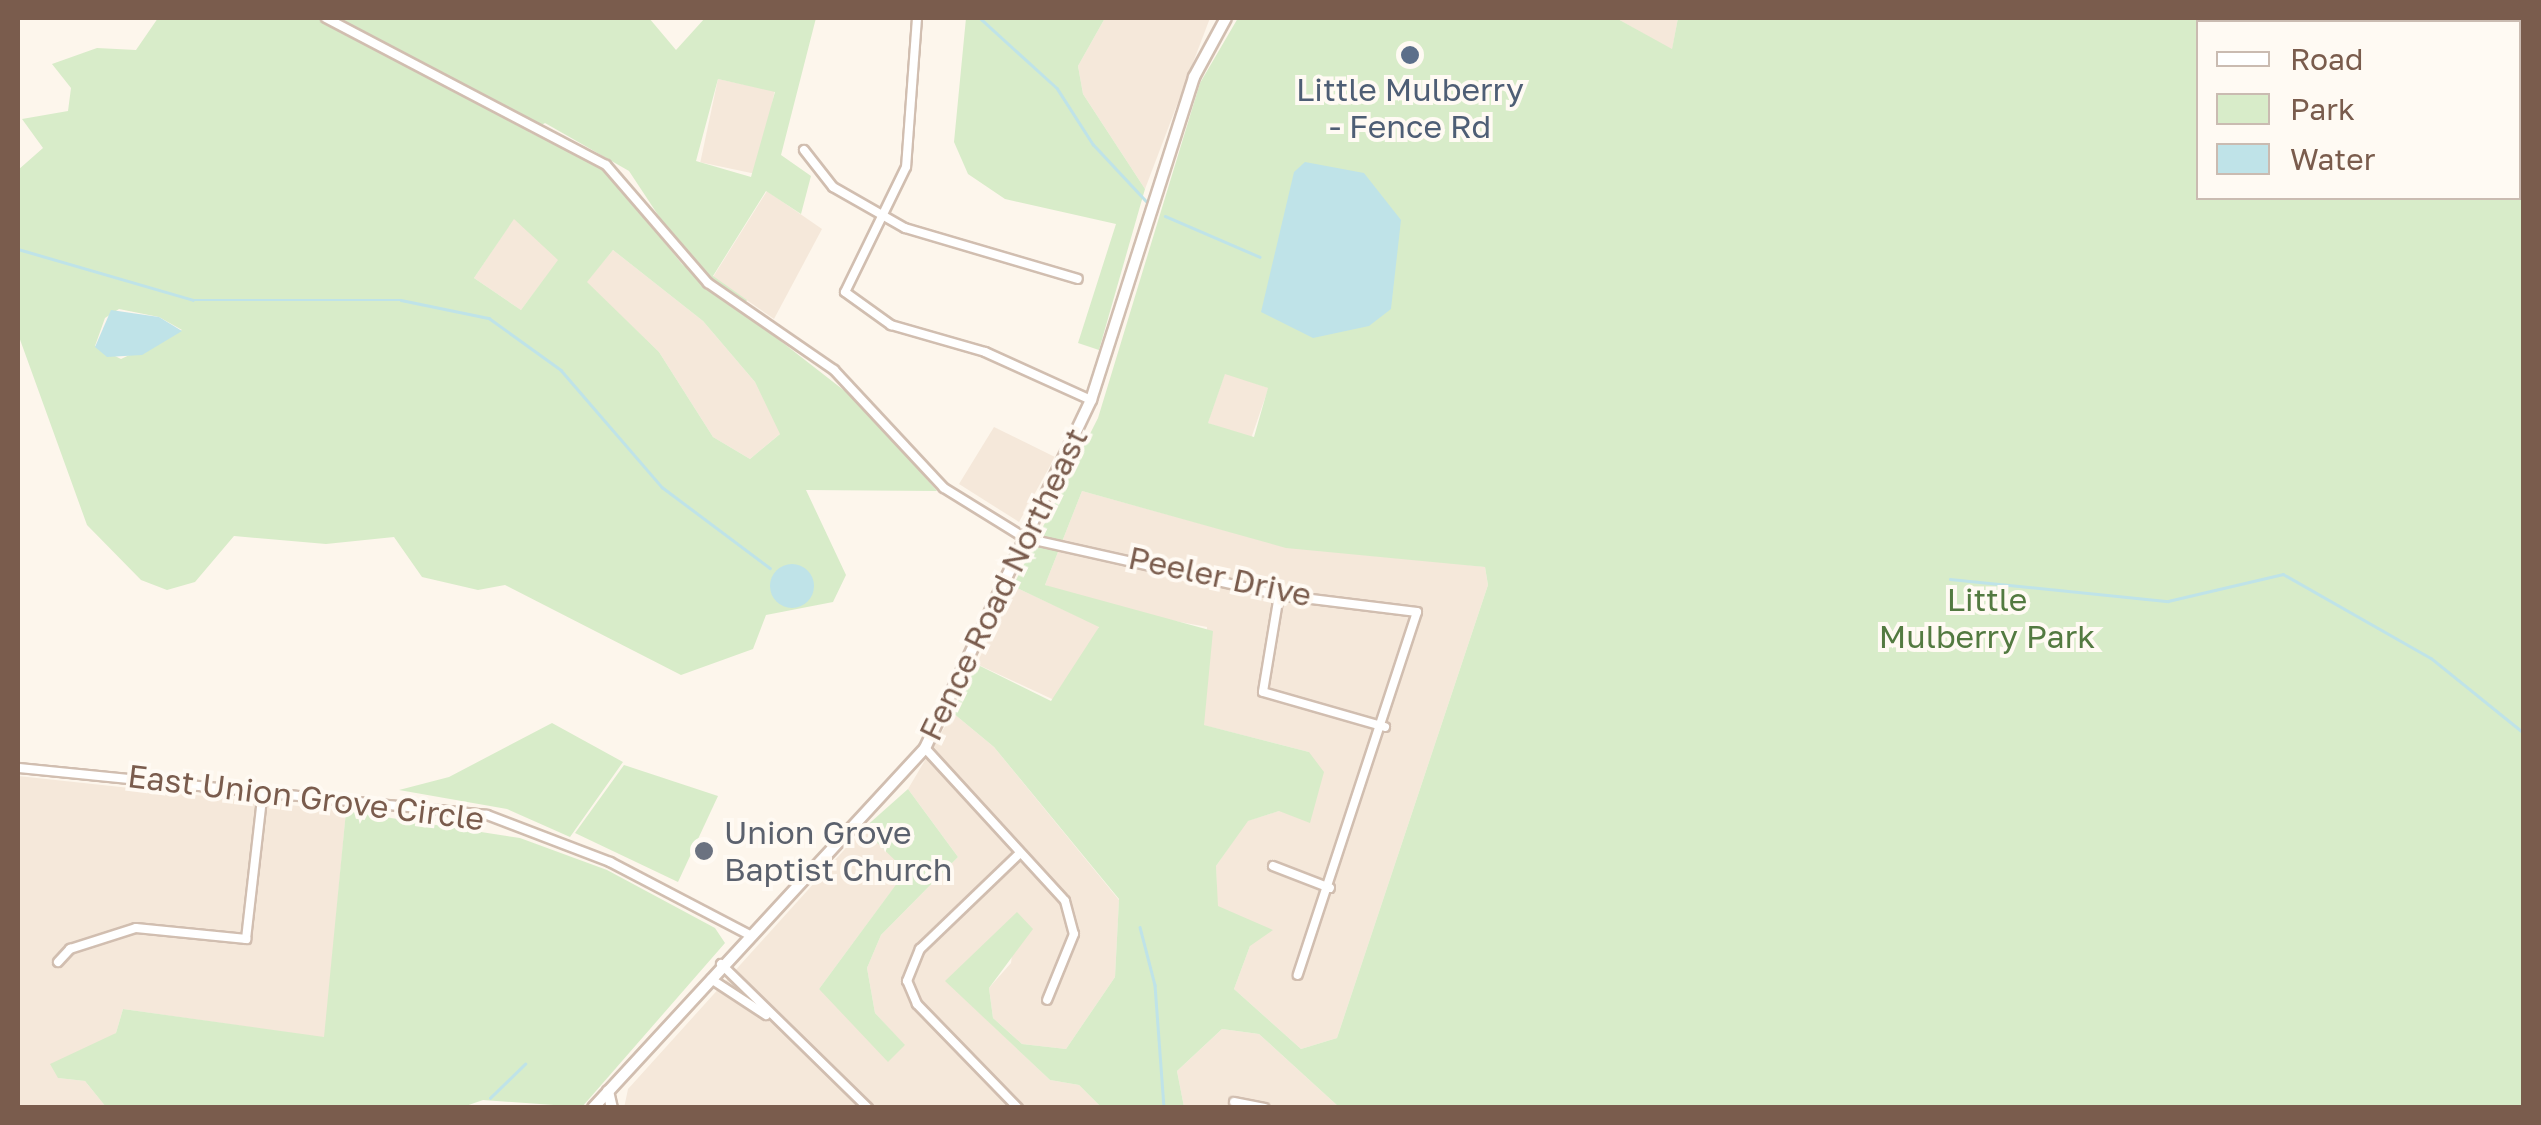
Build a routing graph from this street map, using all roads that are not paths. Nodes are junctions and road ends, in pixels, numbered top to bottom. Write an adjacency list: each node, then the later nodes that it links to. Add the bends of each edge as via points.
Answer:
1 (326, 18): 8 (street, Peeler Drive, via 606,165 708,283 834,370 944,488)
2 (918, 18): 5 (street, via 906,166)
3 (1226, 18): 7 (street, Fence Road Northeast, via 1190,89)
4 (804, 150): 5 (street, via 833,188)
5 (884, 215): 6 (street); 7 (street, via 849,297 891,325 985,352)
6 (1078, 279)
7 (1091, 400): 8 (street, Fence Road Northeast)
8 (1025, 538): 9 (street, Peeler Drive); 11 (street, Fence Road Northeast)
9 (1279, 595): 10 (street, via 1263,692); 10 (street, Peeler Drive, via 1417,612)
10 (1385, 727): 16 (street)
11 (925, 748): 14 (street, via 959,774 978,814); 17 (street, Fence Road Northeast)
12 (18, 768): 13 (street, East Union Grove Circle)
13 (262, 790): 17 (street, East Union Grove Circle, via 487,814 610,862); 18 (street, via 246,940 136,928 70,949)
14 (1019, 854): 22 (street, via 1072,917); 29 (street, via 920,949 907,981 917,1004)
15 (1273, 866): 16 (street)
16 (1330, 888): 20 (street)
17 (748, 934): 19 (street, Fence Road Northeast)
18 (58, 962)
19 (721, 964): 21 (street, Fence Road Northeast); 23 (street)
20 (1298, 976)
21 (710, 978): 23 (street); 24 (street, Fence Road Northeast)
22 (1046, 1000)
23 (770, 1016): 28 (street)
24 (608, 1091): 26 (street, Fence Road Northeast); 27 (street)
25 (1234, 1102): 30 (street)
26 (593, 1108)
27 (612, 1108)
28 (868, 1108)
29 (1018, 1108)
30 (1264, 1108)

